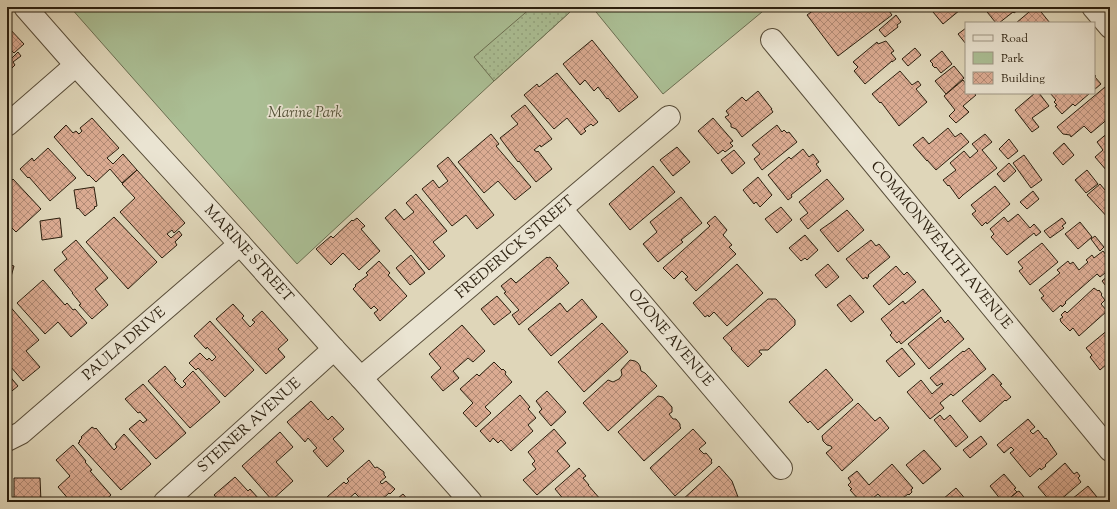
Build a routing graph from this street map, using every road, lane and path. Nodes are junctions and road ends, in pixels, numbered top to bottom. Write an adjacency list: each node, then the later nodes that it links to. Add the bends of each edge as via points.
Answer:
1 (25, 7): 5 (street, MARINE STREET)
2 (1093, 7): 3 (street)
3 (1110, 27)
4 (772, 40): 13 (street, COMMONWEALTH AVENUE)
5 (76, 65): 7 (street); 9 (street, MARINE STREET)
6 (669, 117): 8 (street, FREDERICK STREET)
7 (7, 125)
8 (561, 209): 11 (street, FREDERICK STREET); 14 (street, OZONE AVENUE)
9 (240, 244): 10 (street, MARINE STREET); 12 (street, PAULA DRIVE, via 21,434)
10 (334, 349): 11 (street, MARINE STREET); 15 (street, STEINER AVENUE)
11 (362, 378): 16 (street, MARINE STREET)
12 (7, 440)
13 (1110, 450)
14 (781, 468)
15 (165, 502)
16 (471, 502)

